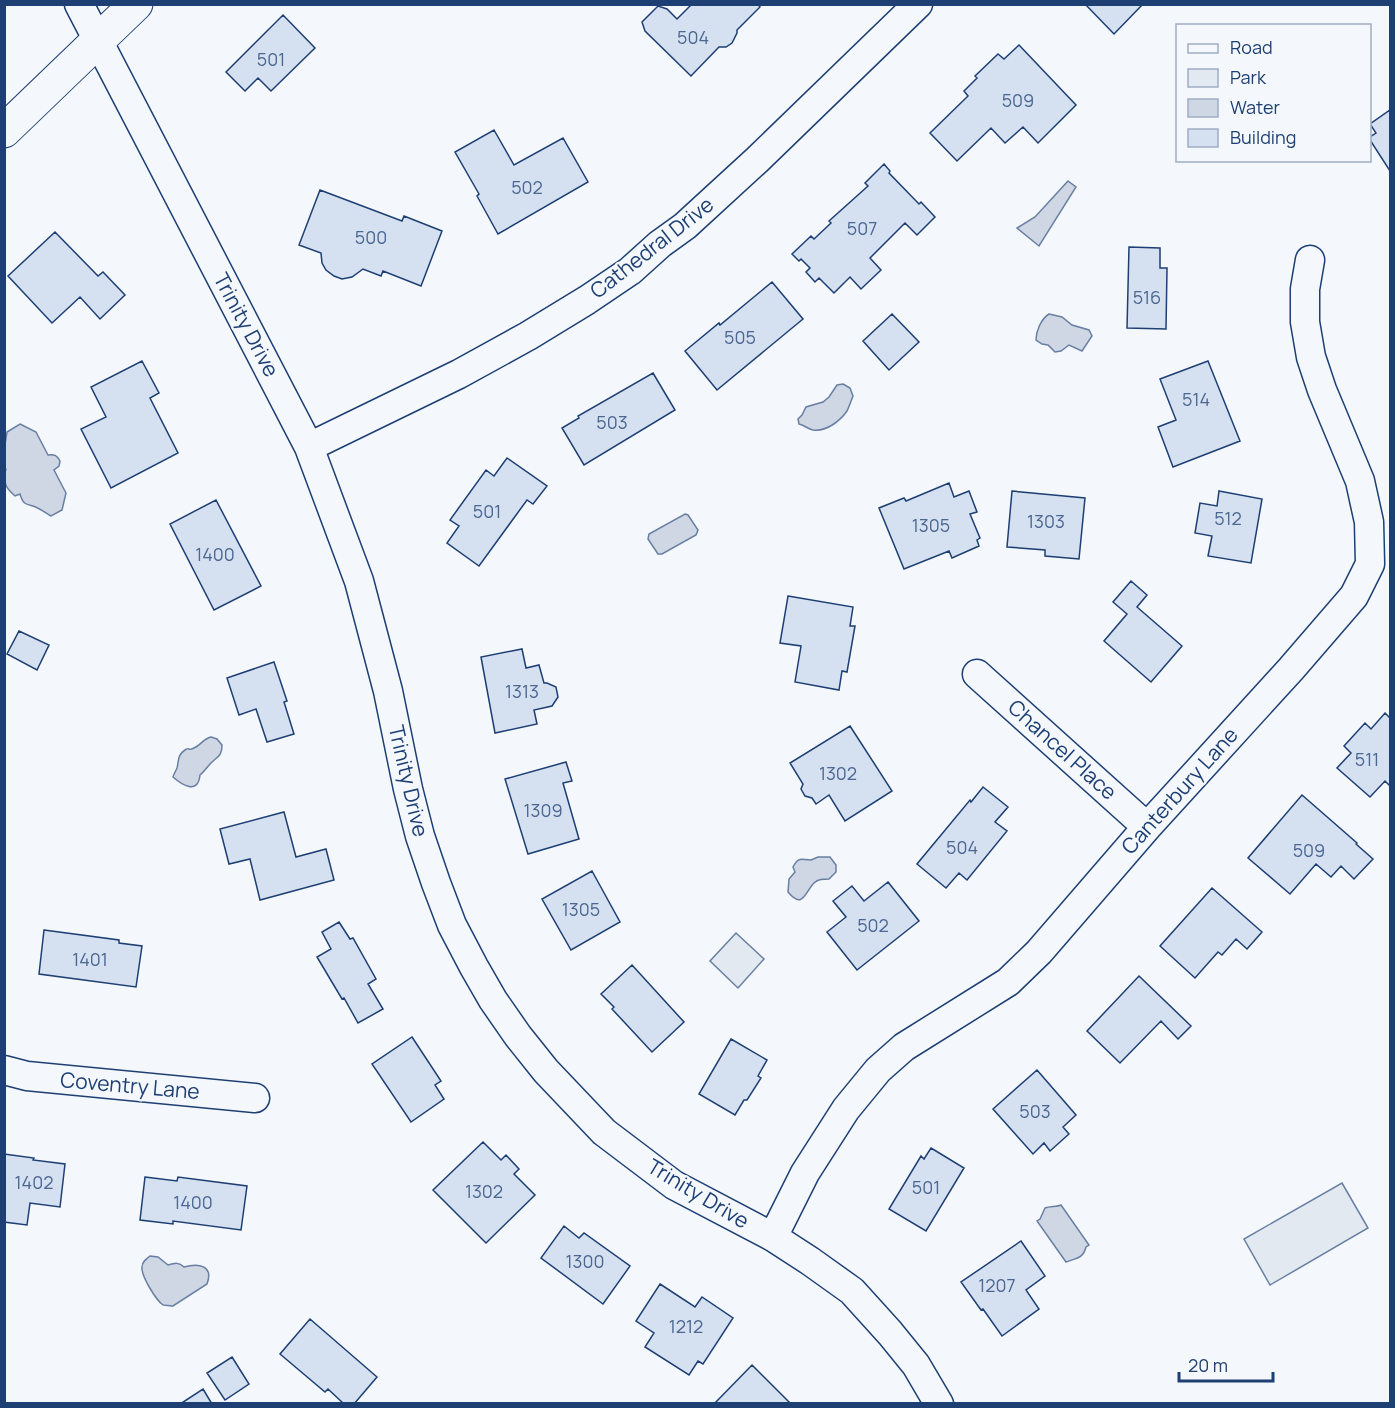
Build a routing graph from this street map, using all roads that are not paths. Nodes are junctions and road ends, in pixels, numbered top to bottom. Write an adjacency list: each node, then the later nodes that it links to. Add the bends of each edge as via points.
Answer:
1 (79, 4): 4 (street, Trinity Drive)
2 (136, 4): 4 (main road)
3 (918, 4): 7 (street, Cathedral Drive, via 757,160 630,271 528,336 459,374)
4 (98, 42): 5 (main road); 7 (street, Trinity Drive)
5 (4, 131)
6 (1310, 260): 9 (street, Canterbury Lane, via 1305,322 1311,357 1360,481 1369,522 1370,564 1354,596)
7 (309, 447): 12 (street, Trinity Drive, via 359,581 420,836 452,925 474,967 518,1036 604,1132 674,1185)
8 (977, 674): 9 (street, Chancel Place)
9 (1148, 827): 12 (street, Canterbury Lane, via 1008,982 904,1047 878,1070 846,1109 805,1173)
10 (4, 1070): 11 (street, Coventry Lane, via 27,1076)
11 (255, 1098)
12 (773, 1237): 13 (street, Trinity Drive, via 852,1291 916,1365)
13 (939, 1404)

